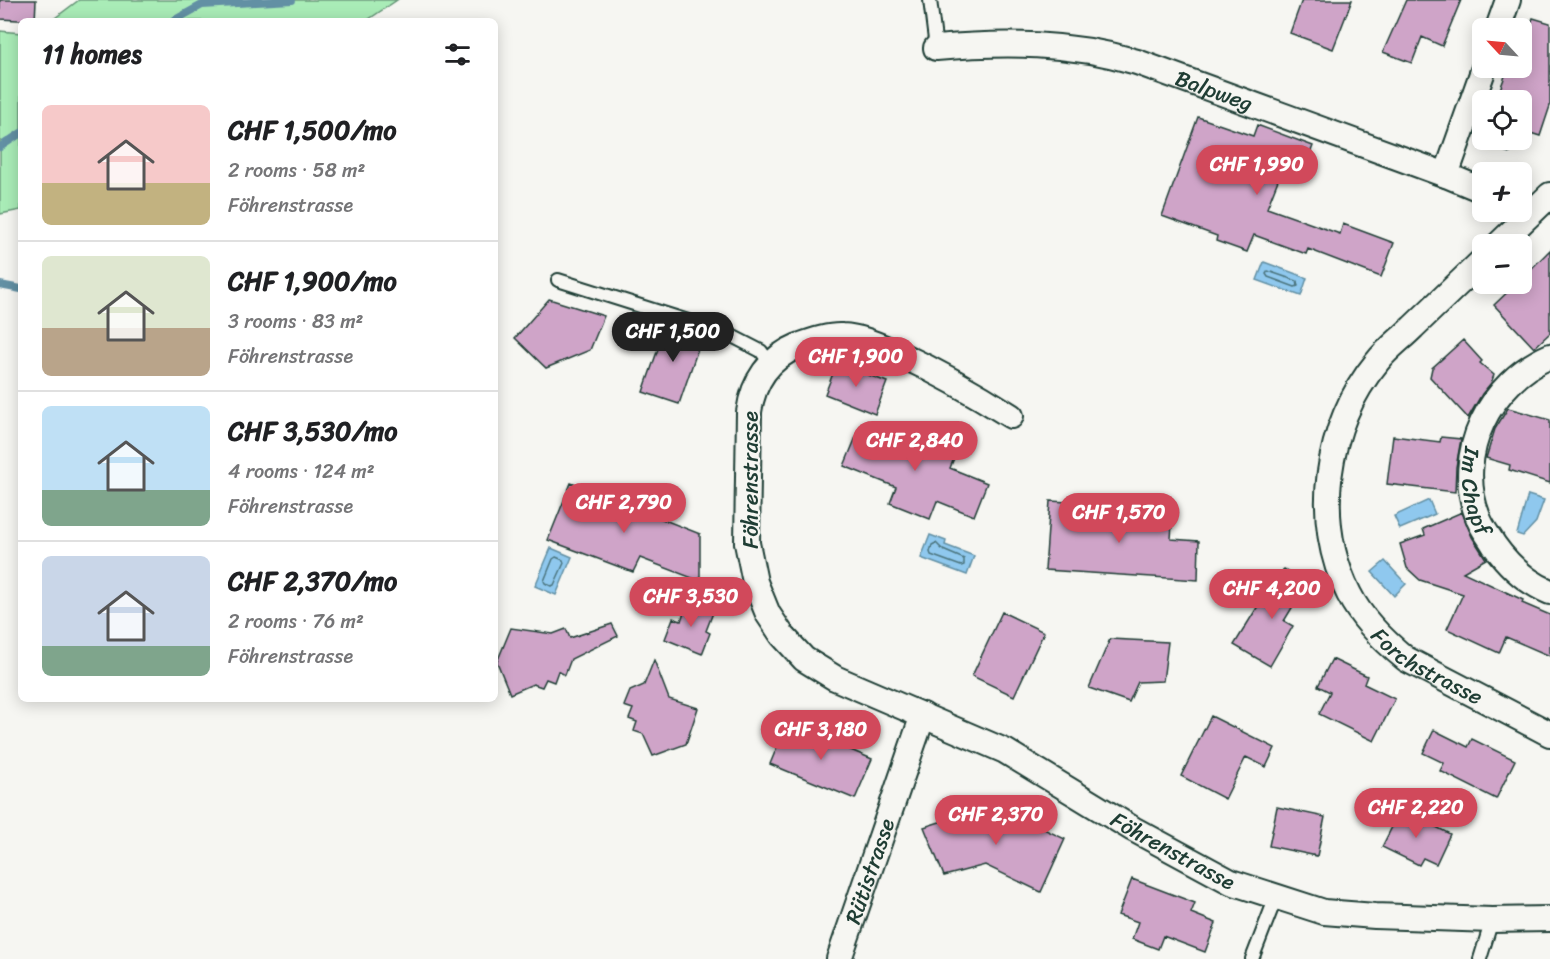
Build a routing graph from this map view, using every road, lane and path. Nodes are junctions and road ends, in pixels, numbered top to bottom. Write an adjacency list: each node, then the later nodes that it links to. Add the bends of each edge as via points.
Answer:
1 (930, 0): 4 (lane)
2 (1508, 0): 3 (street)
3 (1502, 18)
4 (936, 48): 6 (street, Balpweg, via 1024,44 1104,52)
5 (1480, 78): 6 (street)
6 (1446, 175): 7 (street, Balpweg)
7 (1472, 186)
8 (1550, 195): 9 (street)
9 (1532, 207)
10 (1472, 271): 17 (street, Forchstrasse, via 1378,361 1352,398 1332,454 1332,538 1349,595 1390,646 1406,659)
11 (558, 280): 13 (lane, via 726,333 760,351)
12 (1550, 356): 15 (street, Im Chapf, via 1528,367 1496,398 1481,423 1471,473 1478,517 1489,537 1513,568)
13 (770, 363): 14 (street, Föhrenstrasse, via 807,342 839,335 856,337 929,367); 16 (street, Föhrenstrasse, via 751,395 747,512 747,543 755,582 768,614 804,659 834,678)
14 (1011, 416)
15 (1550, 592)
16 (923, 715): 18 (street, Föhrenstrasse, via 1005,751 1133,829 1230,882); 21 (street, Rütistrasse)
17 (1550, 734)
18 (1276, 897): 20 (street, Föhrenstrasse, via 1324,912); 22 (lane)
19 (1550, 919): 20 (street, Föhrenstrasse)
20 (1492, 920): 23 (lane)
21 (839, 959)
22 (1252, 959)
23 (1480, 959)

